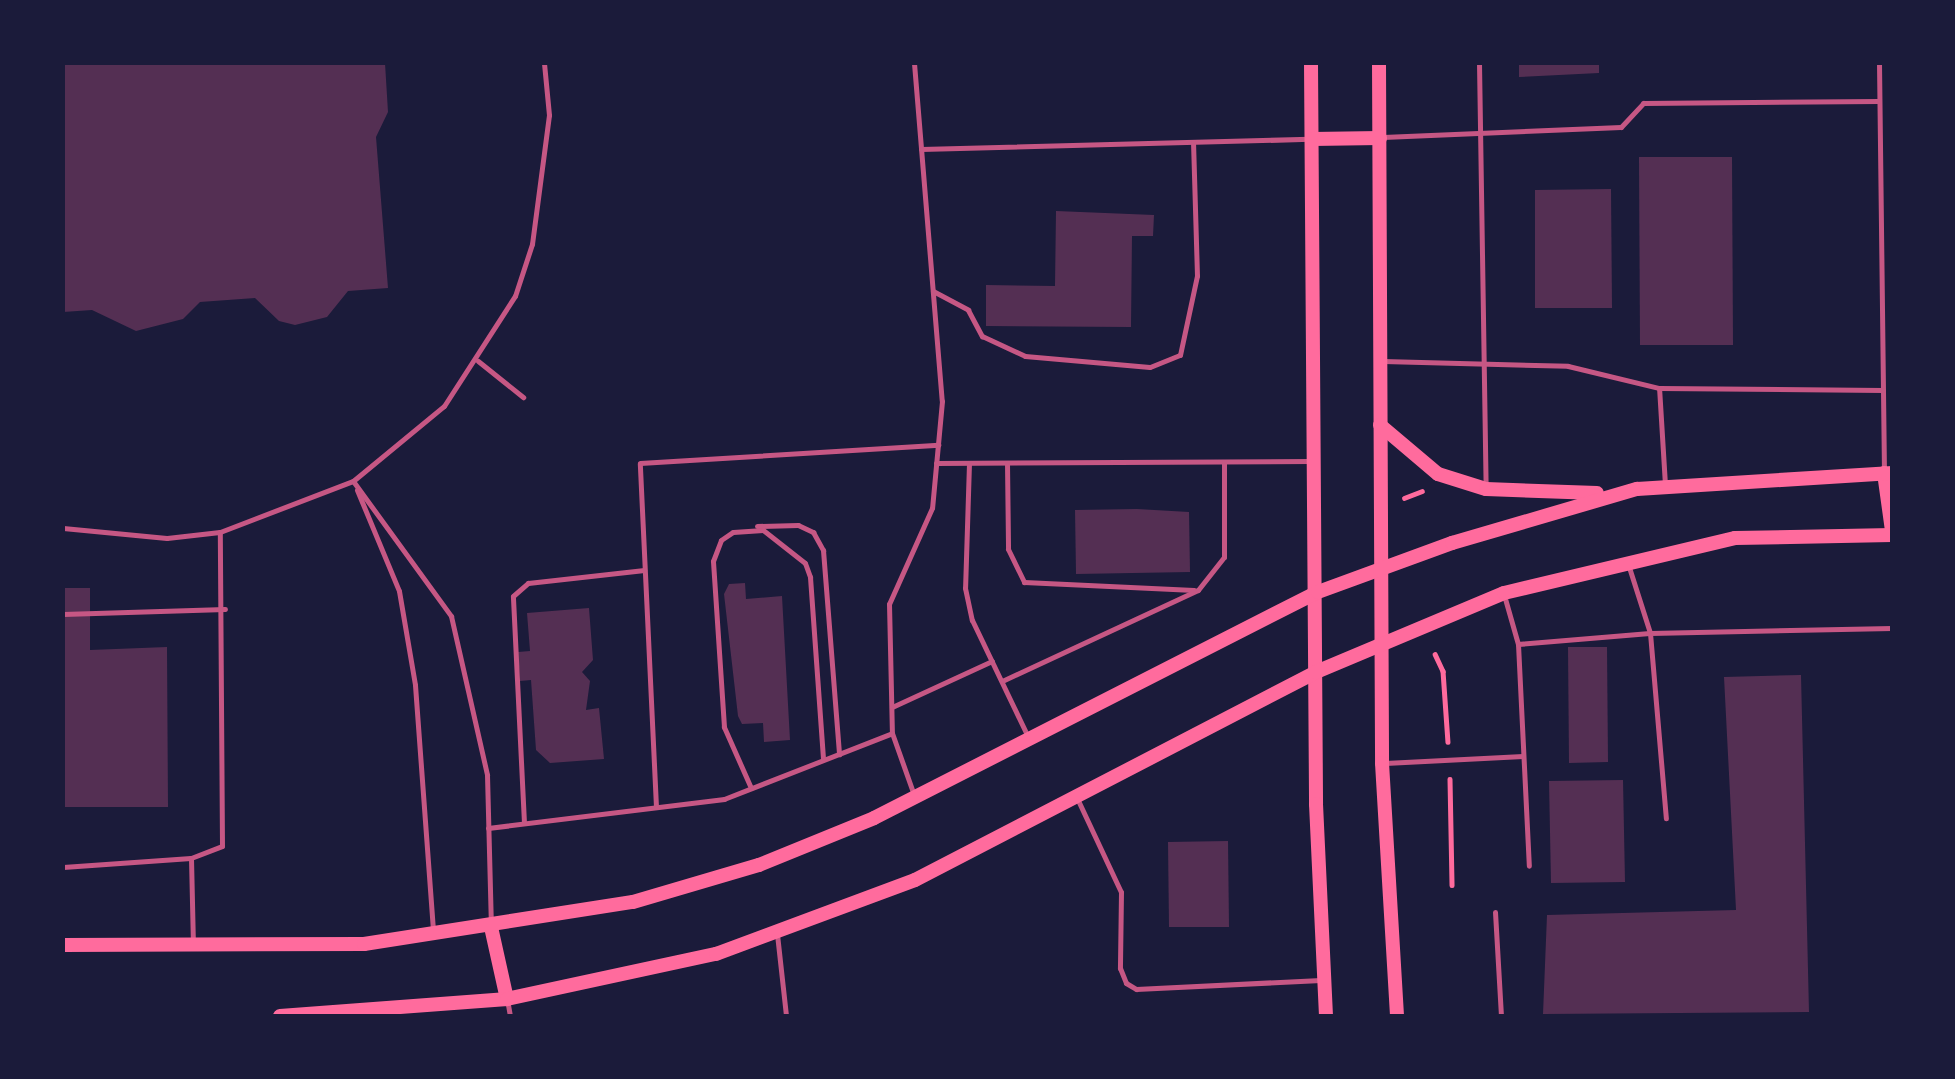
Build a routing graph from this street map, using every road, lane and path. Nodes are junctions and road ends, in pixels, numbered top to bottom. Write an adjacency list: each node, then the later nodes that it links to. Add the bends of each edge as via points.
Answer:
1 (544, 63): 16 (lane, via 548,137 532,244 515,296)
2 (914, 63): 12 (lane)
3 (1311, 63): 10 (main road)
4 (1380, 63): 9 (main road)
5 (1479, 63): 8 (lane)
6 (1879, 63): 7 (lane)
7 (1880, 101): 8 (lane, via 1643,103 1621,127); 14 (lane)
8 (1480, 134): 9 (lane); 18 (lane)
9 (1380, 138): 10 (main road); 17 (main road)
10 (1312, 139): 11 (lane); 24 (main road)
11 (1193, 142): 12 (lane); 13 (lane, via 1197,276 1180,355 1150,367 1025,356 982,337 968,310)
12 (921, 149): 13 (lane)
13 (933, 291): 23 (lane, via 942,401)
14 (1883, 359): 15 (lane); 20 (lane)
15 (1892, 359)
16 (478, 361): 21 (lane); 30 (lane, via 444,406)
17 (1380, 361): 18 (lane); 22 (main road)
18 (1482, 364): 19 (lane, via 1568,366); 32 (lane)
19 (1659, 388): 20 (lane); 31 (lane)
20 (1883, 390): 29 (lane)
21 (523, 397)
22 (1380, 425): 32 (main road, via 1438,474); 39 (main road)
23 (938, 445): 26 (lane); 40 (lane, via 640,463)
24 (1318, 461): 25 (lane); 42 (main road)
25 (1223, 462): 28 (lane); 41 (lane, via 1224,557)
26 (936, 463): 27 (lane); 53 (lane, via 932,508 889,604)
27 (969, 463): 28 (lane); 50 (lane, via 965,588 972,620)
28 (1007, 463): 41 (lane, via 1009,549 1024,582)
29 (1888, 473): 31 (main road); 37 (main road)
30 (353, 481): 36 (lane); 66 (lane, via 451,615 487,775); 73 (lane, via 399,591 415,685)
31 (1665, 485): 33 (main road)
32 (1486, 489): 33 (main road)
33 (1619, 493): 39 (main road)
34 (63, 528): 36 (lane, via 167,538)
35 (748, 528): 56 (lane, via 797,525 813,532 823,550); 58 (lane, via 785,546 810,577); 60 (lane, via 721,540 713,561 724,727)
36 (220, 532): 44 (lane)
37 (1892, 533): 38 (main road, via 1735,538)
38 (1627, 561): 43 (main road); 47 (lane)
39 (1380, 569): 42 (main road); 48 (main road)
40 (644, 570): 63 (lane); 65 (lane, via 528,583 513,596)
41 (1198, 590): 52 (lane)
42 (1318, 592): 51 (main road); 55 (main road)
43 (1504, 593): 48 (main road); 49 (lane)
44 (225, 609): 45 (lane); 67 (lane, via 222,846)
45 (63, 614)
46 (1892, 628): 47 (lane)
47 (1650, 633): 49 (lane); 64 (lane)
48 (1380, 641): 51 (main road); 59 (main road)
49 (1518, 644): 57 (lane)
50 (992, 662): 52 (lane); 53 (lane)
51 (1316, 672): 61 (main road); 76 (main road)
52 (1002, 681): 55 (lane)
53 (892, 706): 54 (lane)
54 (892, 733): 56 (lane); 62 (lane)
55 (1030, 741): 62 (main road)
56 (839, 754): 58 (lane)
57 (1523, 756): 59 (lane); 68 (lane)
58 (824, 760): 60 (lane)
59 (1382, 763): 82 (main road)
60 (751, 788): 63 (lane, via 724,799)
61 (1076, 796): 72 (main road, via 915,880); 76 (lane, via 1116,875 1120,968 1132,988)
62 (915, 798): 71 (main road, via 759,865 634,902)
63 (656, 807): 65 (lane)
64 (1665, 818)
65 (524, 823): 66 (lane)
66 (488, 828): 71 (lane)
67 (191, 858): 69 (lane); 75 (lane)
68 (1529, 866)
69 (63, 867)
70 (1496, 912): 83 (lane)
71 (491, 927): 73 (main road); 77 (main road)
72 (777, 934): 77 (main road, via 716,954); 80 (lane)
73 (433, 935): 75 (main road, via 364,944)
74 (63, 945): 75 (main road)
75 (194, 946)
76 (1324, 980): 81 (main road)
77 (507, 999): 78 (main road); 79 (lane)
78 (280, 1016)
79 (510, 1016)
80 (786, 1016)
81 (1326, 1016)
82 (1397, 1016)
83 (1501, 1016)

